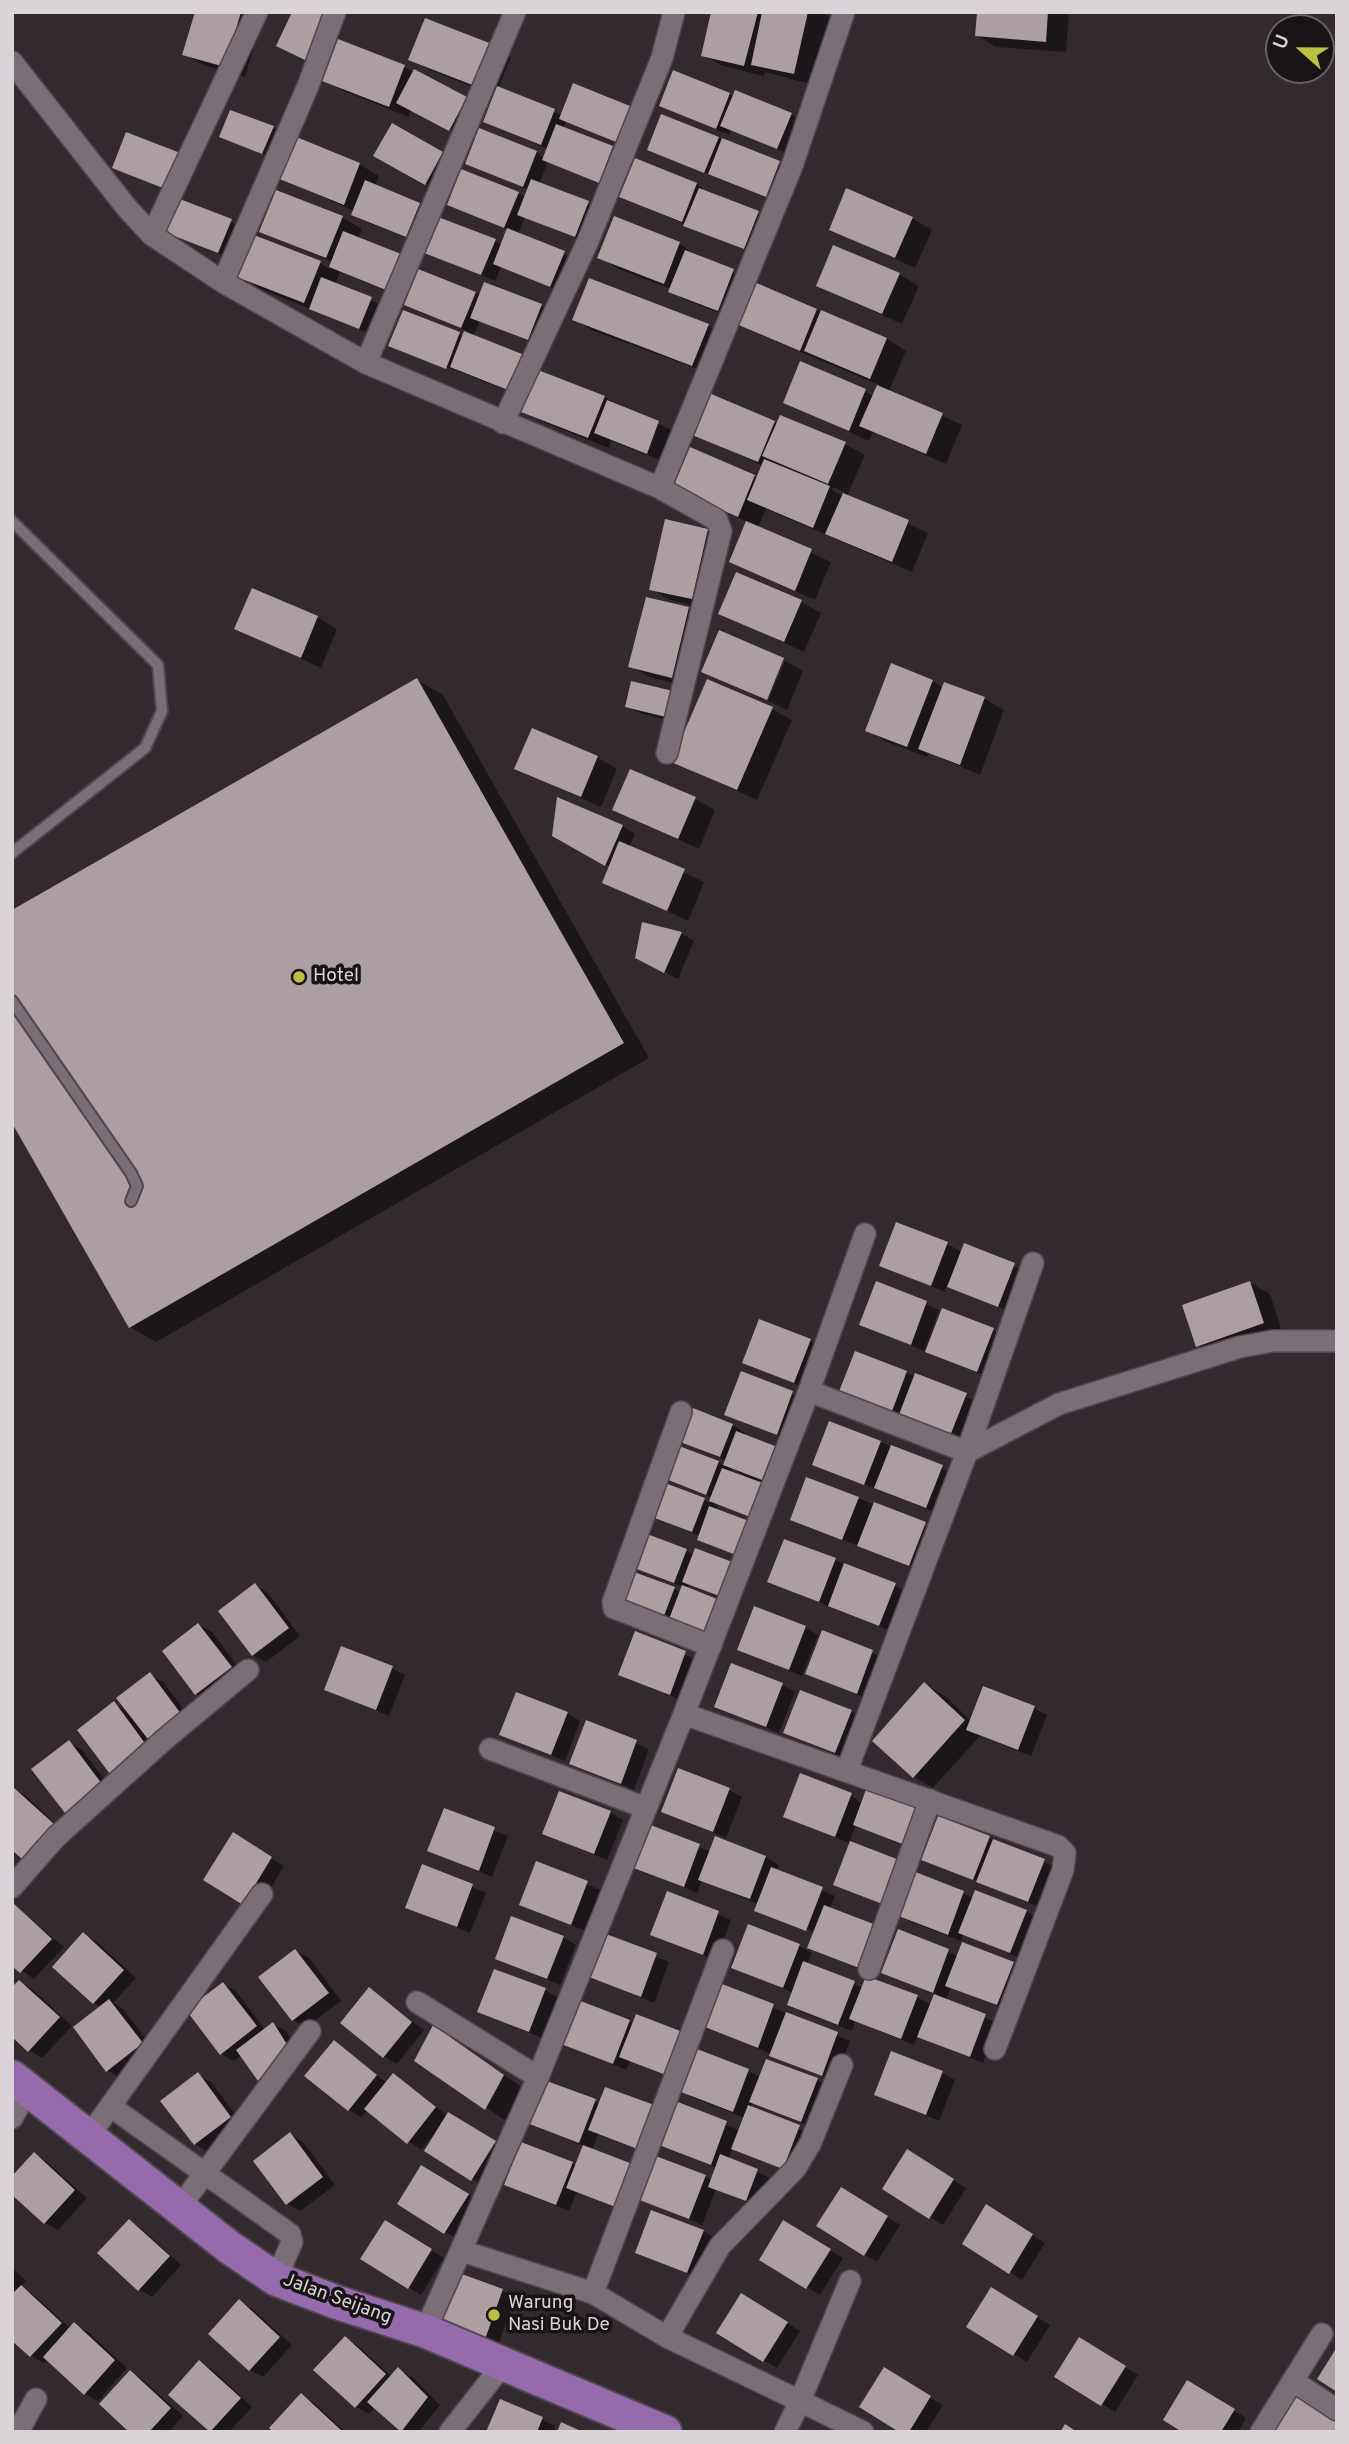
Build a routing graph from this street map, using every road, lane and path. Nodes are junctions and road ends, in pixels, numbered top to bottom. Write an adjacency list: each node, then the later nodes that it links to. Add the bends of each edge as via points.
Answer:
1 (257, 12): 7 (street)
2 (335, 12): 8 (street)
3 (515, 12): 9 (street)
4 (674, 12): 10 (street, via 662,58 588,241)
5 (844, 12): 11 (street, via 792,166)
6 (12, 62): 7 (street)
7 (152, 235): 8 (street)
8 (223, 282): 9 (street)
9 (366, 363): 10 (street)
10 (503, 423): 11 (street)
11 (660, 488): 13 (street, via 718,520 721,531)
12 (12, 521): 14 (lane, via 158,665 162,711 145,747)
13 (667, 753)
14 (12, 853)
15 (12, 1001): 16 (lane, via 131,1173 137,1186)
16 (131, 1200)
17 (865, 1234): 20 (street)
18 (1033, 1264): 22 (street)
19 (1337, 1341): 22 (street, via 1273,1341 1240,1347 1059,1404)
20 (809, 1391): 22 (street); 23 (street)
21 (681, 1412): 23 (street, via 613,1602 614,1608)
22 (967, 1452): 27 (street)
23 (711, 1646): 25 (street)
24 (248, 1670): 30 (street, via 57,1837)
25 (684, 1714): 27 (street); 29 (street)
26 (490, 1749): 29 (street)
27 (847, 1770): 28 (street)
28 (930, 1801): 33 (street); 36 (street, via 1058,1846 1065,1853 1063,1870)
29 (646, 1808): 38 (street)
30 (12, 1887)
31 (262, 1894): 40 (street)
32 (723, 1950): 48 (street)
33 (869, 1969)
34 (417, 2002): 38 (street)
35 (310, 2031): 43 (street)
36 (995, 2049)
37 (842, 2065): 51 (street, via 795,2169 720,2246)
38 (538, 2077): 45 (street)
39 (20, 2082): 41 (street); 42 (main road, Jalan Seijang)
40 (110, 2106): 42 (street); 43 (street)
41 (12, 2118)
42 (89, 2136): 44 (main road, Jalan Seijang)
43 (205, 2173): 44 (street); 46 (street, via 289,2234 292,2242)
44 (179, 2208): 46 (main road, Jalan Seijang)
45 (462, 2251): 48 (street); 49 (street)
46 (276, 2279): 49 (main road, Jalan Seijang)
47 (850, 2281): 55 (street)
48 (593, 2293): 51 (street)
49 (425, 2331): 52 (main road, Jalan Seijang)
50 (1322, 2334): 53 (street)
51 (667, 2337): 55 (street)
52 (504, 2363): 58 (street); 59 (main road, Jalan Seijang)
53 (1293, 2381): 56 (street); 62 (street)
54 (36, 2399): 57 (street)
55 (800, 2401): 60 (street); 61 (street)
56 (1337, 2410)
57 (18, 2432)
58 (450, 2432)
59 (665, 2432)
60 (785, 2432)
61 (863, 2432)
62 (1261, 2432)

